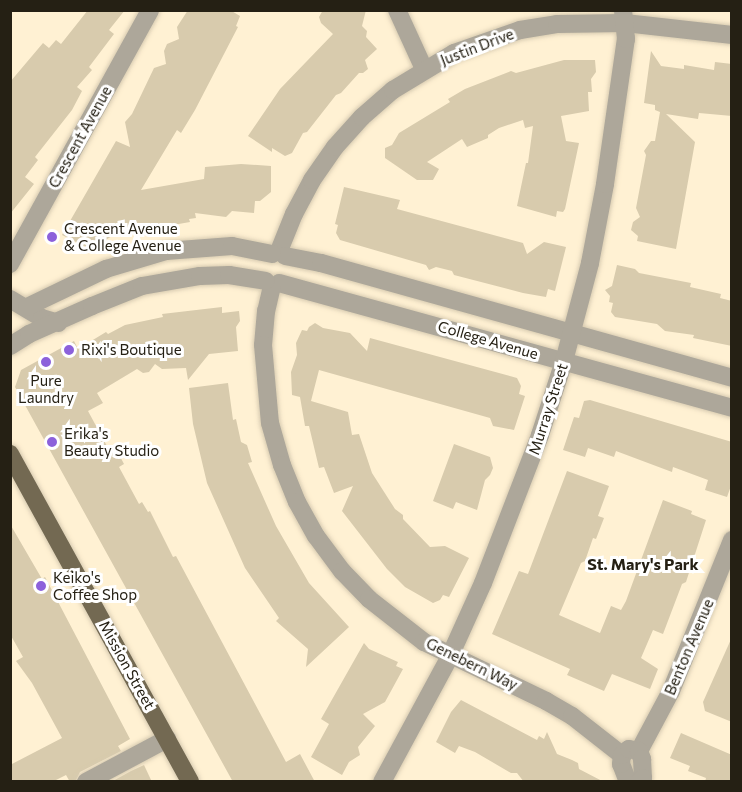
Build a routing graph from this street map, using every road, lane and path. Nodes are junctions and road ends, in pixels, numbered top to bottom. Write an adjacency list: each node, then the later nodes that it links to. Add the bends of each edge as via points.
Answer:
1 (150, 10): 7 (street, Crescent Avenue)
2 (397, 10): 5 (street)
3 (624, 17): 4 (street, Justin Drive); 5 (street, Justin Drive, via 520,30 454,53); 12 (street, Murray Street, via 625,49 605,184)
4 (732, 35)
5 (424, 69): 6 (street, Justin Drive, via 362,117 335,147 307,188)
6 (279, 254): 8 (street, Justin Drive, via 264,266); 10 (street, College Avenue, via 232,246 166,251 106,269); 12 (street, College Avenue)
7 (10, 264)
8 (272, 284): 11 (street, College Avenue, via 229,275 172,279 114,296); 14 (street, College Avenue); 19 (street, Genebern Way, via 264,334 265,382 270,423 297,502 316,536 369,599 396,623)
9 (10, 299): 10 (street)
10 (27, 307): 11 (street)
11 (58, 323): 13 (street, College Avenue)
12 (572, 333): 14 (street, Murray Street); 15 (street, College Avenue)
13 (10, 346)
14 (564, 361): 16 (street, College Avenue); 19 (street, Murray Street, via 514,507)
15 (732, 378)
16 (732, 408)
17 (10, 454): 20 (main road, Mission Street)
18 (732, 540): 21 (street, Benton Avenue, via 671,691)
19 (450, 656): 21 (street, Genebern Way, via 546,701); 25 (street, Murray Street)
20 (167, 739): 23 (street); 24 (main road, Mission Street)
21 (630, 753): 22 (street, via 643,764)
22 (635, 781)
23 (86, 782)
24 (190, 782)
25 (382, 782)

